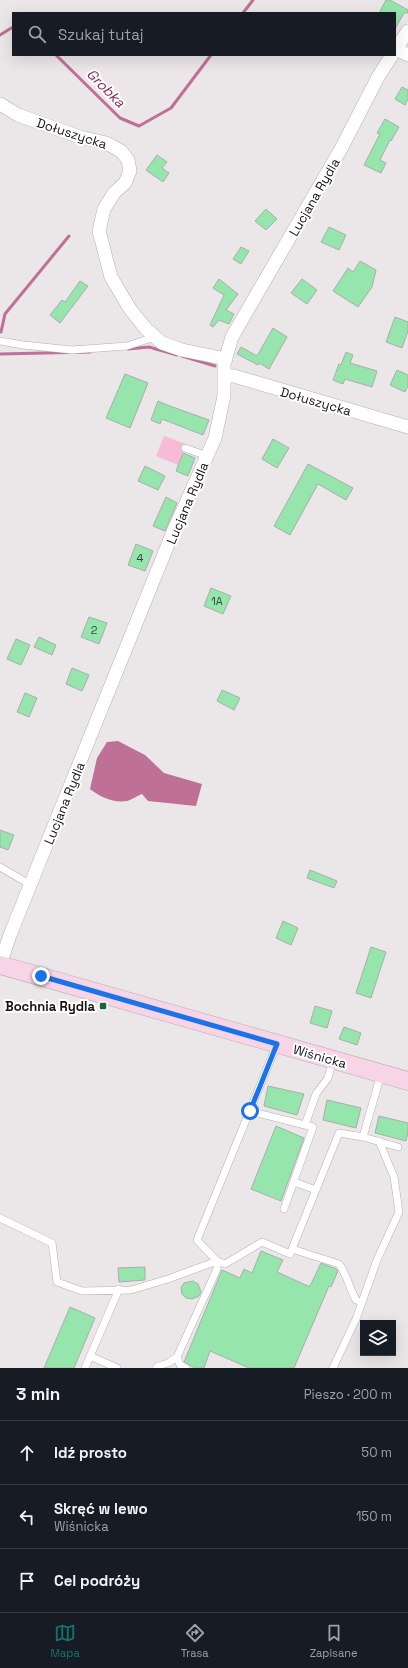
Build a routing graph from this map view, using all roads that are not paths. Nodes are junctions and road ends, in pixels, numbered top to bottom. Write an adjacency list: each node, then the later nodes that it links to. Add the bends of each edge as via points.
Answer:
1 (408, 30): 2 (street, Lucjana Rydla)
2 (396, 48)
3 (396, 52): 4 (street)
4 (408, 55)
5 (391, 56): 9 (street, Lucjana Rydla, via 342,147 232,337)
6 (0, 104): 7 (street, Dołuszycka, via 18,115 80,137 106,143 121,151 128,160 130,170 125,183 114,193 104,209 99,231 111,277 130,309)
7 (155, 337): 8 (lane, via 128,346 72,350); 9 (street, Dołuszycka, via 162,343 182,350)
8 (0, 341)
9 (226, 359): 10 (street, Lucjana Rydla)
10 (224, 376): 11 (street, Dołuszycka, via 234,376); 13 (street, Lucjana Rydla, via 224,396 215,438)
11 (408, 427)
12 (185, 448): 13 (lane)
13 (207, 456): 15 (street, Lucjana Rydla)
14 (0, 867): 15 (lane)
15 (31, 885): 16 (street, Lucjana Rydla)
16 (0, 965): 17 (main road, Wiśnicka)
17 (277, 1044): 18 (main road, Wiśnicka); 21 (lane)
18 (333, 1059): 19 (main road, Wiśnicka); 22 (lane, via 328,1078 316,1094)
19 (382, 1073): 20 (main road, Wiśnicka); 23 (lane)
20 (408, 1081)
21 (250, 1111): 22 (lane); 31 (lane, via 197,1240)
22 (305, 1125): 26 (lane, via 314,1127)
23 (363, 1138): 24 (lane); 27 (lane, via 339,1133)
24 (379, 1141): 25 (lane); 33 (lane, via 394,1177 399,1212 377,1260)
25 (398, 1147)
26 (294, 1182): 27 (lane); 28 (lane)
27 (316, 1190): 30 (lane)
28 (284, 1209)
29 (0, 1218): 32 (lane, via 52,1243 57,1282 82,1291)
30 (292, 1249): 31 (lane, via 290,1254 262,1242 225,1264); 33 (lane, via 339,1264 356,1300)
31 (217, 1261): 32 (lane, via 168,1280 131,1290); 35 (lane, via 217,1269)
32 (119, 1289): 34 (lane)
33 (362, 1302): 40 (lane)
34 (90, 1356): 36 (lane); 37 (lane)
35 (177, 1357): 38 (lane); 39 (lane, via 180,1366)
36 (85, 1368)
37 (117, 1368)
38 (156, 1368)
39 (186, 1368)
40 (333, 1368)

